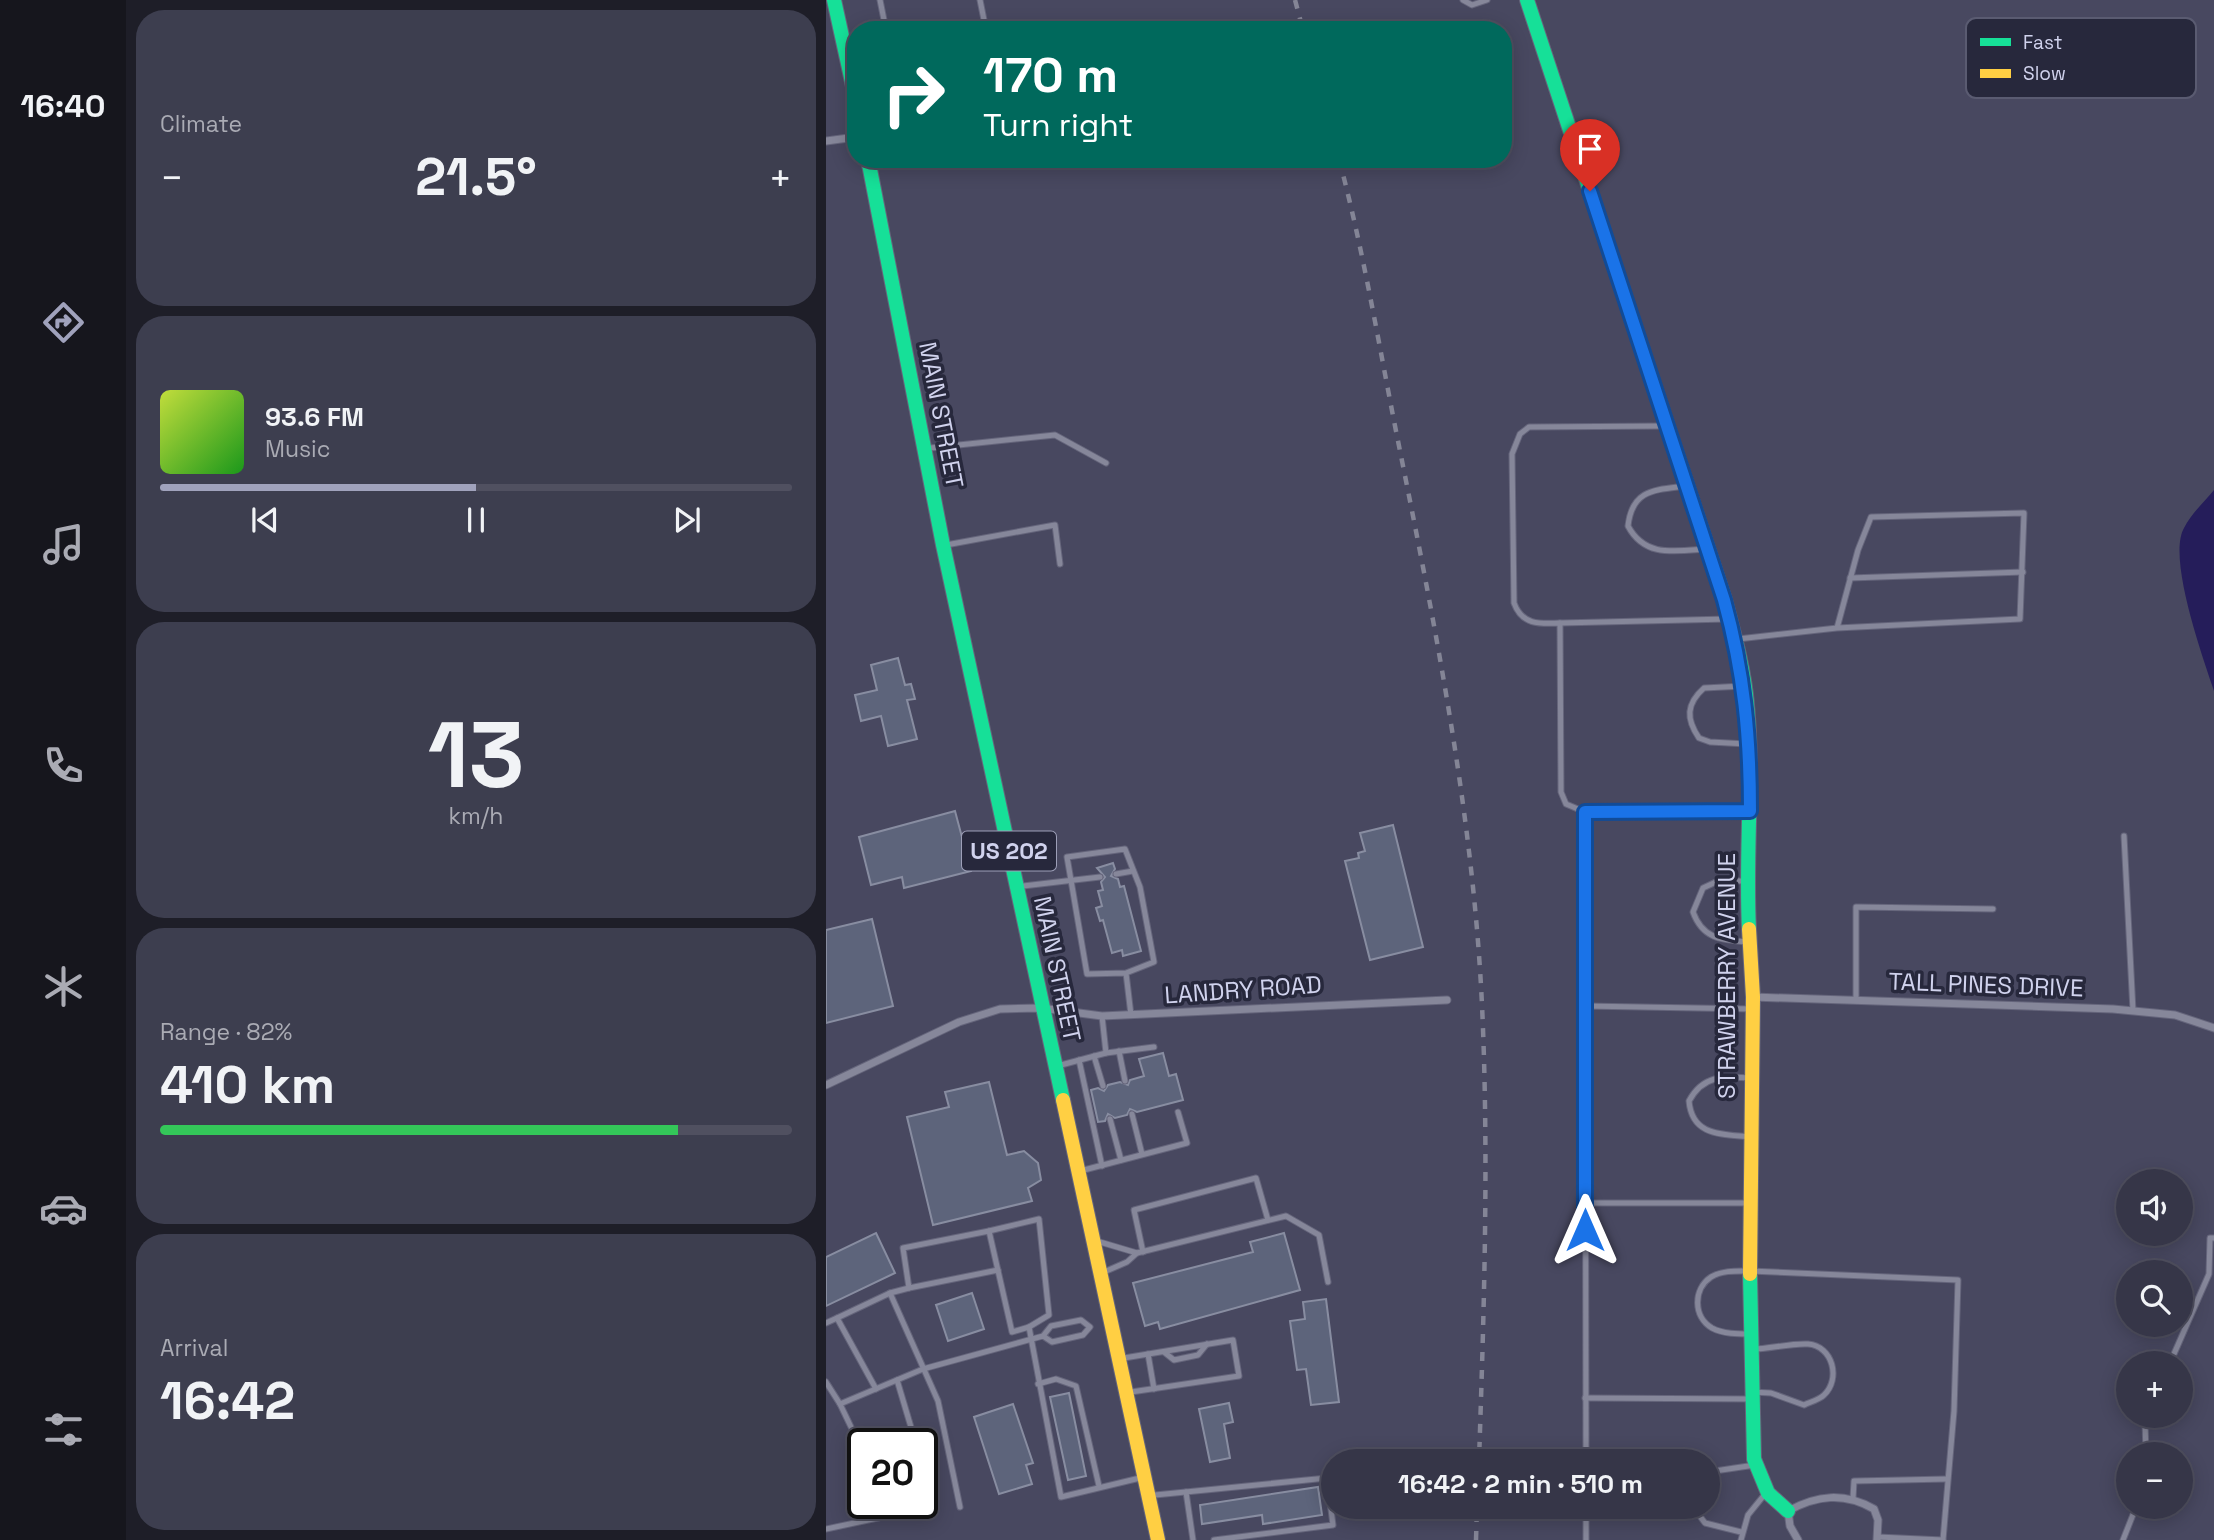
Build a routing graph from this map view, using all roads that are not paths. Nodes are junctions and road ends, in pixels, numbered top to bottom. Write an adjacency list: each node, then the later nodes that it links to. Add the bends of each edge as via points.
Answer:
1 (834, 0): 9 (main road)
2 (880, 0): 7 (lane)
3 (980, 0): 8 (lane)
4 (1463, 0): 5 (lane, via 1472,5)
5 (1487, 0)
6 (1527, 0): 13 (main road, STRAWBERRY AVENUE)
7 (884, 21)
8 (984, 21)
9 (847, 59)
10 (847, 138): 11 (street)
11 (826, 141)
12 (870, 168): 14 (main road, MAIN STREET / US 202)
13 (1665, 426): 16 (main road, STRAWBERRY AVENUE); 23 (lane, via 1530,426 1520,434 1512,454 1514,603 1518,614 1536,624)
14 (924, 448): 15 (lane, via 1055,435); 17 (main road, MAIN STREET / US 202)
15 (1106, 463)
16 (1686, 486): 18 (main road, STRAWBERRY AVENUE); 18 (lane, via 1651,491 1637,499 1629,510 1628,526 1643,547)
17 (943, 545): 19 (lane, via 1055,525); 36 (main road, MAIN STREET / US 202)
18 (1707, 549): 22 (main road, STRAWBERRY AVENUE)
19 (1060, 564)
20 (2023, 572): 21 (lane); 21 (lane, via 2024,513 1871,517); 24 (lane, via 2020,619)
21 (1850, 578): 24 (lane)
22 (1730, 619): 23 (lane); 25 (main road, STRAWBERRY AVENUE)
23 (1560, 623): 29 (lane, via 1561,792 1566,804)
24 (1837, 628): 25 (lane)
25 (1735, 639): 26 (main road, STRAWBERRY AVENUE)
26 (1744, 686): 27 (main road, STRAWBERRY AVENUE); 27 (lane, via 1704,688 1690,705 1689,716 1699,738)
27 (1749, 744): 28 (main road, STRAWBERRY AVENUE)
28 (1750, 811): 29 (lane); 35 (main road, STRAWBERRY AVENUE)
29 (1585, 812): 43 (lane)
30 (2124, 836): 45 (lane)
31 (1133, 871): 32 (lane); 34 (lane, via 1125,849 1078,855 1067,857); 39 (lane, via 1154,962)
32 (1116, 874)
33 (1100, 877): 34 (lane)
34 (1071, 880): 36 (lane); 39 (lane, via 1087,974)
35 (1750, 881): 38 (main road, STRAWBERRY AVENUE); 38 (lane, via 1718,881 1703,888 1693,912 1697,924 1719,940)
36 (1017, 887): 44 (main road, MAIN STREET / US 202)
37 (1993, 909): 41 (lane, via 1856,907)
38 (1750, 942): 42 (main road, STRAWBERRY AVENUE)
39 (1126, 973): 46 (lane)
40 (1447, 1000): 46 (street, LANDRY ROAD)
41 (1856, 1000): 42 (street, TALL PINES DRIVE); 45 (street, TALL PINES DRIVE)
42 (1753, 1003): 43 (lane); 55 (main road, STRAWBERRY AVENUE)
43 (1585, 1006): 67 (lane)
44 (1041, 1008): 47 (street, LANDRY ROAD); 54 (main road, MAIN STREET / US 202); 57 (street, LANDRY ROAD, via 982,1013)
45 (2133, 1011): 48 (street, TALL PINES DRIVE, via 2195,1019)
46 (1131, 1015): 47 (street, LANDRY ROAD)
47 (1102, 1016): 51 (lane)
48 (2214, 1028)
49 (1154, 1046): 50 (lane)
50 (1119, 1051): 51 (lane); 56 (lane)
51 (1106, 1053): 52 (lane)
52 (1094, 1056): 53 (lane); 58 (lane)
53 (1079, 1060): 54 (lane); 65 (lane)
54 (1054, 1066): 66 (main road, MAIN STREET / US 202)
55 (1751, 1079): 62 (main road, STRAWBERRY AVENUE); 62 (lane, via 1706,1080 1689,1101 1695,1123 1704,1130)
56 (1125, 1081)
57 (826, 1085)
58 (1103, 1086)
59 (1178, 1112): 63 (lane, via 1187,1143)
60 (1132, 1114): 63 (lane)
61 (1110, 1119): 64 (lane)
62 (1750, 1137): 68 (main road, STRAWBERRY AVENUE)
63 (1142, 1154): 64 (lane)
64 (1121, 1160): 65 (lane)
65 (1102, 1166): 66 (lane)
66 (1078, 1172): 72 (main road, MAIN STREET / US 202)
67 (1585, 1203): 68 (lane); 101 (lane)
68 (1750, 1203): 75 (main road, STRAWBERRY AVENUE)
69 (1268, 1220): 73 (lane); 73 (lane, via 1256,1178 1135,1210); 77 (lane, via 1286,1216 1318,1236)
70 (989, 1231): 74 (lane); 78 (lane, via 903,1248); 83 (lane, via 1038,1219 1049,1315)
71 (2214, 1238): 89 (lane, via 2210,1238 2209,1274)
72 (1093, 1241): 73 (lane); 76 (main road, MAIN STREET / US 202)
73 (1140, 1252): 76 (lane)
74 (998, 1270): 78 (lane); 83 (lane, via 1012,1332)
75 (1750, 1271): 87 (main road, STRAWBERRY AVENUE); 87 (lane, via 1709,1278 1698,1298 1698,1311 1714,1329); 121 (lane, via 1958,1280)
76 (1101, 1274): 81 (main road, MAIN STREET / US 202)
77 (1328, 1282)
78 (909, 1288): 79 (lane)
79 (890, 1293): 80 (lane); 93 (lane)
80 (837, 1318): 82 (lane); 97 (lane)
81 (1109, 1321): 84 (lane); 92 (main road, MAIN STREET / US 202)
82 (826, 1323)
83 (1029, 1327): 86 (lane)
84 (1090, 1327): 85 (lane, via 1073,1338 1052,1342); 85 (lane, via 1081,1320 1051,1326)
85 (1043, 1336): 86 (lane)
86 (1031, 1340): 93 (lane); 96 (lane)
87 (1751, 1342): 100 (main road, STRAWBERRY AVENUE); 100 (lane, via 1809,1344 1823,1351 1834,1370 1823,1397 1804,1405 1771,1392)
88 (1207, 1345): 90 (lane); 90 (lane, via 1198,1355 1174,1360); 98 (lane, via 1233,1340 1238,1376)
89 (2176, 1351)
90 (1164, 1352): 91 (lane)
91 (1148, 1354): 92 (lane); 98 (lane)
92 (1117, 1359): 99 (main road, MAIN STREET / US 202)
93 (923, 1369): 94 (lane); 127 (lane, via 938,1401)
94 (897, 1380): 97 (lane); 108 (lane)
95 (826, 1382): 102 (lane)
96 (1038, 1384): 103 (lane, via 1056,1379 1076,1386); 106 (lane)
97 (876, 1389): 102 (lane)
98 (1154, 1389): 99 (lane)
99 (1125, 1393): 120 (main road, MAIN STREET / US 202)
100 (1752, 1396): 101 (lane); 117 (main road, STRAWBERRY AVENUE)
101 (1586, 1398): 113 (lane)
102 (840, 1404): 107 (lane)
103 (1082, 1414): 104 (lane); 109 (lane)
104 (1073, 1415)
105 (1055, 1418): 106 (lane)
106 (1045, 1420): 112 (lane)
107 (852, 1428)
108 (911, 1428)
109 (1087, 1436): 110 (lane); 114 (lane)
110 (1078, 1438)
111 (1060, 1441): 112 (lane)
112 (1050, 1442): 118 (lane)
113 (1586, 1449)
114 (1093, 1459): 115 (lane); 122 (lane)
115 (1083, 1461)
116 (1065, 1465): 118 (lane)
117 (1755, 1465): 119 (lane); 124 (main road, STRAWBERRY AVENUE)
118 (1055, 1467): 122 (lane, via 1061,1497)
119 (1720, 1470)
120 (1143, 1477): 122 (lane); 125 (main road, MAIN STREET / US 202)
121 (1947, 1479): 126 (lane, via 1854,1481); 142 (lane)
122 (1099, 1486)
123 (1186, 1492): 125 (lane); 137 (lane); 138 (lane, via 1327,1478 1333,1525)
124 (1767, 1492): 128 (main road, STRAWBERRY AVENUE); 134 (lane)
125 (1149, 1496): 136 (main road, MAIN STREET / US 202)
126 (1853, 1498): 128 (street, via 1820,1498); 135 (street, via 1874,1509)
127 (960, 1507)
128 (1788, 1511): 141 (street, STRAWBERRY AVENUE)
129 (873, 1519): 133 (lane)
130 (1586, 1519): 139 (lane)
131 (1702, 1519): 134 (lane)
132 (2131, 1519): 143 (lane)
133 (826, 1529)
134 (1741, 1532): 140 (lane)
135 (1877, 1538): 142 (lane)
136 (1158, 1540)
137 (1193, 1540)
138 (1214, 1540)
139 (1586, 1540)
140 (1741, 1540)
141 (1798, 1540)
142 (1943, 1540)
143 (2123, 1540)

